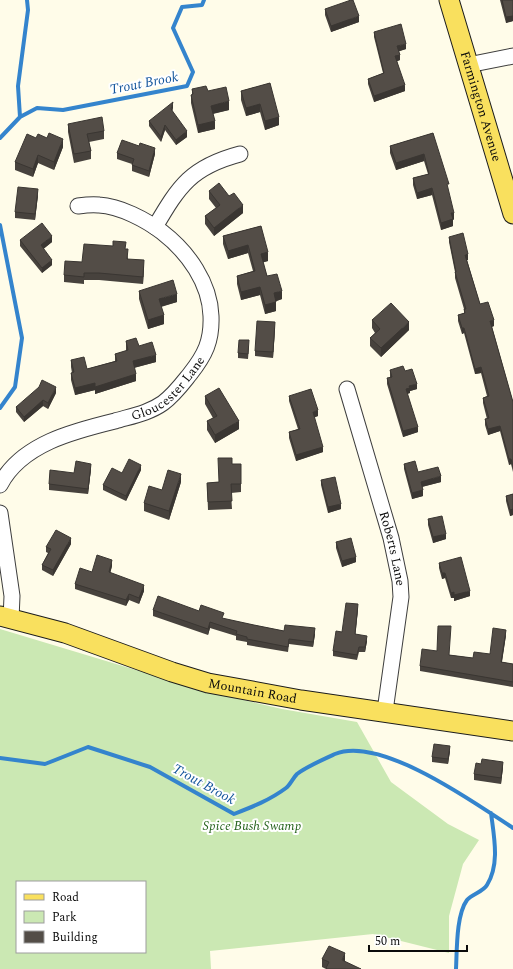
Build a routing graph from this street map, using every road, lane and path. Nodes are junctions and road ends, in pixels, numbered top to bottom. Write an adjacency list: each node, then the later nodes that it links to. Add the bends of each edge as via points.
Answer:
1 (449, 0): 3 (main road, Farmington Avenue)
2 (513, 56): 3 (street)
3 (468, 65): 6 (main road, Farmington Avenue)
4 (240, 154): 7 (street, via 221,159 191,176 173,197)
5 (78, 206): 7 (street, Gloucester Lane, via 99,205 116,208)
6 (513, 214)
7 (155, 227): 9 (street, Gloucester Lane, via 182,250 196,268 205,288 211,311 212,332 204,356 178,389 163,403 143,413 57,438 36,449 14,466)
8 (347, 389): 12 (street, Roberts Lane, via 391,538 400,581 401,597)
9 (0, 485)
10 (0, 513): 11 (street, via 12,596)
11 (6, 617): 12 (main road, Mountain Road, via 64,633 208,683 300,700)
12 (385, 711): 13 (main road, Mountain Road)
13 (513, 732)

